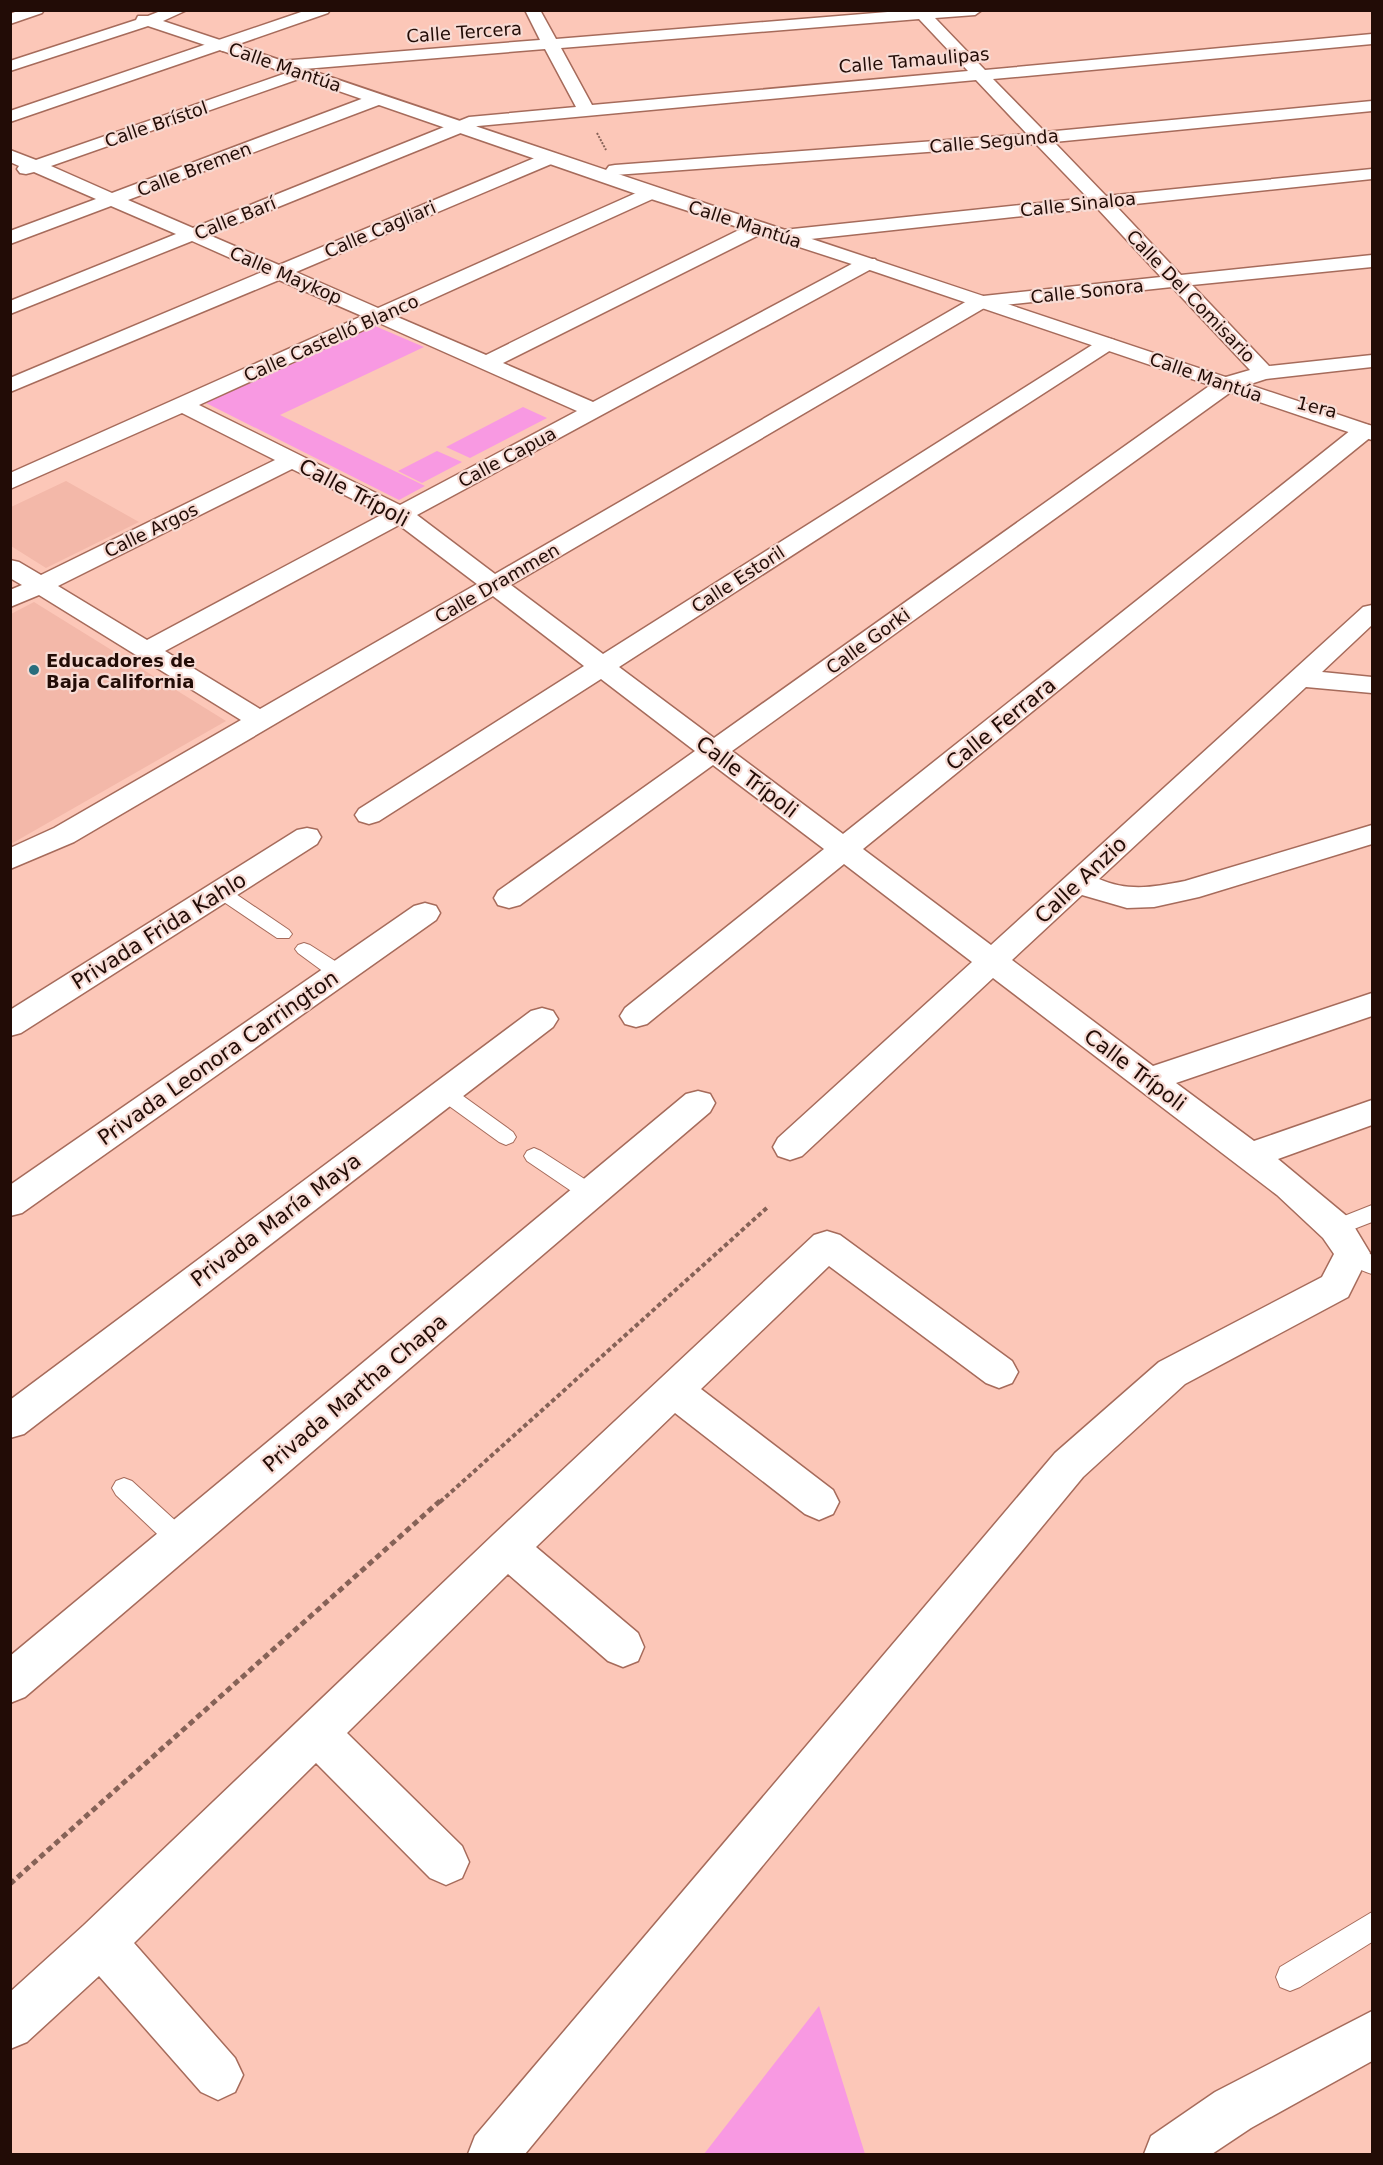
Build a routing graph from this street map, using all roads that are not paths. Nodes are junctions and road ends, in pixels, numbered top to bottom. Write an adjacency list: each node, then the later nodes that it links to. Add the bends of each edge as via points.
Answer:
1 (119, 10): 7 (street, Calle Mantúa)
2 (180, 10): 7 (street)
3 (323, 10): 10 (street)
4 (532, 10): 9 (street)
5 (975, 10): 6 (street, Calle Tercera)
6 (921, 13): 9 (street, Calle Tercera); 14 (street, Calle Del Comisario)
7 (149, 21): 10 (street, Calle Mantúa); 11 (street)
8 (1372, 39): 14 (street, Calle Tamaulipas)
9 (549, 45): 12 (street, Calle Tercera); 17 (street)
10 (223, 46): 12 (street, Calle Mantúa); 18 (street)
11 (10, 66)
12 (280, 66): 13 (street, Calle Mantúa)
13 (301, 73): 15 (street, Calle Mantúa); 23 (street, Calle Brístol)
14 (980, 74): 17 (street, Calle Tamaulipas); 20 (street, Calle Del Comisario)
15 (378, 99): 19 (street, Calle Mantúa); 28 (street, Calle Bremen)
16 (1372, 106): 20 (street, Calle Segunda)
17 (586, 110): 19 (street, Calle Tamaulipas, via 488,119)
18 (10, 117)
19 (459, 127): 22 (street, Calle Mantúa); 31 (street, Calle Barí)
20 (1041, 138): 24 (street, Calle Segunda); 29 (street, Calle Del Comisario)
21 (10, 155): 23 (street, Calle Maykop)
22 (550, 158): 27 (street, Calle Mantúa); 36 (street, Calle Cagliari)
23 (35, 166): 25 (street, Calle Brístol); 28 (street, Calle Maykop)
24 (615, 170)
25 (10, 174)
26 (1372, 174): 29 (street, Calle Sinaloa)
27 (651, 193): 30 (street, Calle Mantúa); 40 (street, Calle Castelló Blanco)
28 (112, 200): 31 (street, Calle Maykop); 33 (street, Calle Bremen)
29 (1100, 201): 32 (street, Calle Sinaloa); 37 (street, Calle Del Comisario)
30 (758, 228): 32 (street, Calle Mantúa); 43 (street)
31 (192, 235): 36 (street, Calle Maykop); 39 (street, Calle Barí)
32 (783, 236): 35 (street, Calle Mantúa)
33 (10, 238)
34 (1372, 261): 37 (street, Calle Sonora)
35 (868, 263): 38 (street, Calle Mantúa); 48 (street, Calle Capua)
36 (278, 272): 40 (street, Calle Maykop); 46 (street, Calle Cagliari)
37 (1177, 282): 38 (street, Calle Sonora); 44 (street, Calle Del Comisario)
38 (981, 301): 41 (street, Calle Mantúa); 55 (street, Calle Drammen)
39 (10, 308)
40 (381, 316): 43 (street, Calle Maykop); 47 (street, Calle Castelló Blanco)
41 (1107, 344): 45 (street, Calle Mantúa); 59 (street, Calle Estoril)
42 (1372, 361): 44 (street, Calle Gorki)
43 (486, 363): 48 (street, Calle Maykop)
44 (1264, 373): 45 (street, Calle Gorki)
45 (1227, 384): 49 (street, Calle Mantúa); 63 (street, Calle Gorki)
46 (10, 386)
47 (183, 405): 50 (street, Calle Trípoli); 51 (street, Calle Castelló Blanco)
48 (594, 410): 52 (street, Calle Capua)
49 (1370, 428): 67 (street, Calle Ferrara)
50 (292, 460): 52 (street, Calle Trípoli); 54 (street, Calle Argos)
51 (10, 482)
52 (400, 514): 55 (street, Calle Trípoli); 58 (street, Calle Capua)
53 (10, 567): 54 (street)
54 (40, 585): 56 (street, Calle Argos); 58 (street)
55 (494, 585): 59 (street, Calle Trípoli); 62 (street, Calle Drammen)
56 (10, 600)
57 (1372, 612): 60 (street, Calle Anzio)
58 (146, 651): 62 (street)
59 (602, 666): 63 (street, Calle Trípoli); 64 (street, Calle Estoril)
60 (1299, 678): 61 (street); 69 (street, Calle Anzio)
61 (1372, 685)
62 (261, 721): 68 (street, Calle Drammen, via 64,835)
63 (714, 751): 67 (street, Calle Trípoli); 71 (street, Calle Gorki)
64 (369, 815)
65 (1372, 834): 69 (street, via 1154,897 1127,898)
66 (307, 837): 70 (street, Privada Frida Kahlo)
67 (844, 850): 75 (street, Calle Trípoli); 78 (street, Calle Ferrara)
68 (10, 860)
69 (1079, 882): 75 (street, Calle Anzio)
70 (220, 892): 73 (lane); 80 (street, Privada Frida Kahlo)
71 (509, 898)
72 (425, 913): 76 (street, Privada Leonora Carrington)
73 (283, 934)
74 (304, 949): 76 (lane)
75 (992, 962): 81 (street, Calle Trípoli); 86 (street, Calle Anzio)
76 (339, 973): 90 (street, Privada Leonora Carrington)
77 (1372, 1004): 81 (street)
78 (636, 1016)
79 (542, 1019): 82 (street, Privada María Maya)
80 (10, 1025)
81 (1149, 1080): 88 (street, Calle Trípoli)
82 (445, 1093): 85 (lane); 94 (street, Privada María Maya)
83 (698, 1103): 89 (street, Privada Martha Chapa)
84 (1372, 1112): 88 (street)
85 (506, 1137)
86 (790, 1147)
87 (534, 1156): 89 (lane)
88 (1249, 1156): 91 (street, Calle Trípoli)
89 (590, 1193): 97 (street, Privada Martha Chapa)
90 (10, 1203)
91 (1358, 1240): 109 (street, via 1335,1287 1172,1373 1069,1465)
92 (999, 1372): 93 (street, via 827,1245)
93 (674, 1390): 96 (street); 98 (street)
94 (10, 1422)
95 (124, 1488): 97 (lane)
96 (819, 1502)
97 (181, 1541): 100 (street, Privada Martha Chapa)
98 (507, 1548): 99 (street); 101 (street)
99 (623, 1647)
100 (10, 1683)
101 (317, 1734): 102 (street); 104 (street)
102 (446, 1862)
103 (1372, 1926): 105 (lane)
104 (101, 1942): 106 (street); 108 (street)
105 (1290, 1977)
106 (10, 2025)
107 (1372, 2035): 110 (street, via 1233,2110)
108 (218, 2074)
109 (493, 2154)
110 (1169, 2154)

